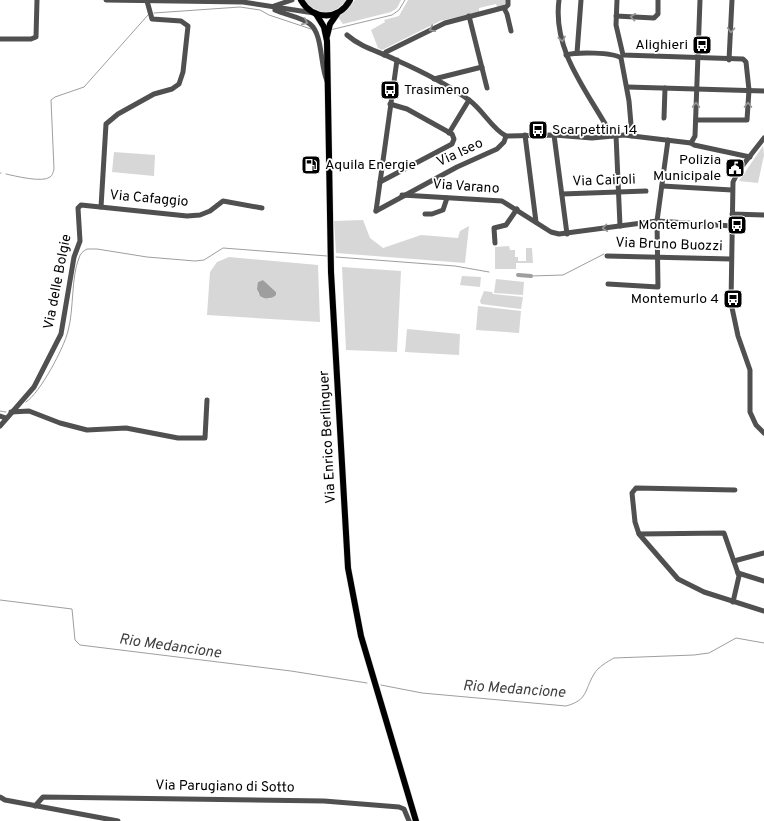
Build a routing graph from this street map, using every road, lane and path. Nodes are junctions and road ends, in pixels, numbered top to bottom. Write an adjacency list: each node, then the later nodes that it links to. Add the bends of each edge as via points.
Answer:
1 (37, 0): 24 (street, via 36,37 31,40)
2 (106, 0): 13 (street)
3 (292, 0): 15 (street)
4 (301, 0): 19 (main road, Via Enrico Berlinguer, via 305,7)
5 (350, 0): 18 (main road, Via Enrico Berlinguer)
6 (508, 0): 17 (street, via 508,6)
7 (559, 0): 29 (street, one-way to 29, via 560,29)
8 (581, 0): 27 (street)
9 (617, 0): 21 (street)
10 (658, 0): 21 (street, one-way to 21, via 657,15 650,19)
11 (700, 0): 32 (street)
12 (732, 0): 34 (street, one-way to 34)
13 (146, 1): 14 (street); 67 (street, via 152,19 181,21 188,26 184,72 179,84 172,89 154,94 118,114 106,124)
14 (177, 1): 16 (street, via 243,2)
15 (282, 2): 16 (street)
16 (269, 7): 19 (street); 38 (street, one-way to 38, via 307,22 314,28)
17 (504, 8): 20 (street); 22 (street)
18 (338, 13): 19 (main road, via 327,16); 25 (main road, Via Enrico Berlinguer, via 330,24)
19 (315, 14): 25 (main road, Via Enrico Berlinguer, via 324,27)
20 (469, 16): 28 (street, one-way to 28, via 439,25); 36 (street)
21 (616, 16): 26 (street)
22 (511, 31)
23 (347, 35): 28 (street, via 360,45)
24 (0, 39)
25 (327, 42): 38 (main road, Via Enrico Berlinguer)
26 (620, 46): 30 (street, via 618,54); 31 (street, via 623,55)
27 (577, 53): 29 (street); 30 (street)
28 (384, 55): 33 (street)
29 (566, 55): 53 (street)
30 (615, 55): 35 (street)
31 (628, 56): 32 (street); 35 (street, via 624,57)
32 (697, 58): 34 (street); 42 (street)
33 (397, 60): 37 (street); 46 (street)
34 (729, 60): 43 (street, via 743,59 746,62)
35 (623, 62): 39 (street)
36 (482, 67): 37 (street); 40 (street)
37 (434, 79): 45 (street)
38 (327, 81): 102 (main road, Via Enrico Berlinguer, via 331,264 349,580 357,621)
39 (627, 87): 41 (street); 54 (street)
40 (487, 88)
41 (665, 88): 42 (street); 47 (street)
42 (696, 88): 43 (street); 48 (street, one-way to 42)
43 (749, 90): 44 (street); 48 (street, one-way to 43, via 746,121)
44 (764, 91)
45 (469, 100): 49 (street); 52 (street)
46 (390, 104): 49 (street, via 406,109); 59 (street)
47 (664, 118)
48 (696, 120): 57 (street, via 695,136)
49 (449, 133): 59 (street, via 454,138 452,144)
50 (525, 135): 51 (street); 52 (street); 74 (street)
51 (554, 135): 53 (street, via 592,138); 64 (street)
52 (506, 136): 65 (street, Via Iseo, via 497,149 457,166)
53 (614, 136): 54 (street); 62 (street)
54 (632, 136): 56 (street)
55 (764, 138): 58 (street)
56 (668, 140): 57 (street); 60 (street)
57 (691, 143): 58 (street)
58 (750, 157): 61 (street, via 739,170)
59 (380, 182): 65 (street, Via Iseo, via 376,211)
60 (662, 186): 61 (street); 73 (street)
61 (732, 190): 71 (street)
62 (619, 192): 63 (street, Via Cairoli); 64 (street, Via Cairoli); 75 (street)
63 (646, 192)
64 (562, 194): 77 (street)
65 (402, 195): 66 (street, Via Varano)
66 (447, 198): 69 (street, Via Varano, via 502,201); 70 (street, via 443,210)
67 (101, 207): 68 (street, Via Cafaggio, via 187,216 210,211 223,201); 84 (street, Via delle Bolgie, via 80,205 78,208 80,241 74,257 61,334 34,387)
68 (262, 208)
69 (517, 209): 74 (street, Via Varano); 78 (street, via 506,224 494,228)
70 (425, 214)
71 (732, 214): 72 (street); 76 (street)
72 (764, 215)
73 (657, 220): 75 (street); 76 (street); 80 (street)
74 (536, 222): 77 (street, Via Varano, via 554,233)
75 (620, 226): 77 (street, one-way to 77)
76 (732, 226): 81 (street)
77 (567, 234)
78 (495, 243)
79 (607, 256): 80 (street, Via Bruno Buozzi)
80 (658, 257): 81 (street, Via Bruno Buozzi); 82 (street, via 658,287)
81 (731, 259): 88 (street, via 731,303 738,336 749,367 747,377 750,412 756,425)
82 (608, 284)
83 (207, 400): 84 (street, via 205,438 178,438 126,428 87,430 29,411)
84 (10, 413): 86 (street)
85 (0, 416): 86 (street)
86 (6, 418): 87 (street)
87 (0, 426)
88 (764, 433)
89 (735, 490): 90 (street, via 636,488 632,494)
90 (639, 534): 92 (street, via 724,533); 95 (street, via 678,579)
91 (764, 553): 92 (street)
92 (734, 561): 93 (street)
93 (738, 573): 94 (street); 95 (street, via 739,580)
94 (764, 581)
95 (733, 602): 96 (street)
96 (764, 612)
97 (0, 796): 98 (street)
98 (3, 800): 99 (street)
99 (35, 806): 100 (street); 101 (street, Via Parugiano di Sotto, via 43,797 324,801 399,807 404,809)
100 (118, 821)
101 (409, 821)
102 (416, 821)

